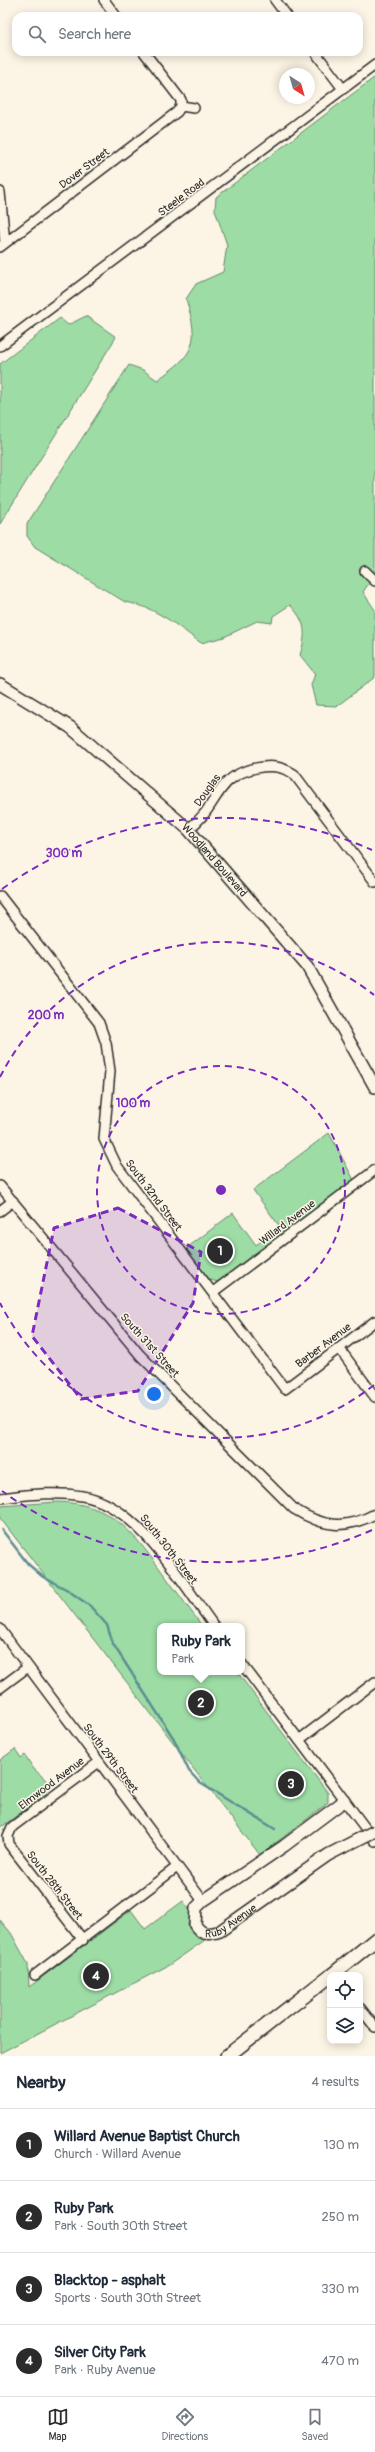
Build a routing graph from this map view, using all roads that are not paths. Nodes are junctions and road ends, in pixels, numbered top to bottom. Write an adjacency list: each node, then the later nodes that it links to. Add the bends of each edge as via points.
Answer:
1 (104, 0): 3 (street)
2 (275, 0): 4 (street)
3 (113, 12)
4 (284, 12)
5 (147, 56): 9 (street, via 181,100)
6 (318, 56): 8 (street)
7 (375, 65): 8 (street, Steele Road)
8 (343, 89): 13 (street, Steele Road)
9 (181, 106): 10 (street); 12 (street, Dover Street, via 177,112)
10 (194, 108)
11 (0, 192): 12 (street)
12 (3, 245)
13 (0, 346)
14 (365, 571): 15 (street)
15 (375, 582)
16 (0, 684): 17 (street, Woodland Boulevard, via 70,727)
17 (188, 829): 18 (street, Douglas, via 206,813 226,781 233,775 265,766 282,767 294,774); 20 (street, Woodland Boulevard, via 306,966)
18 (375, 882)
19 (0, 896): 25 (street, South 32nd Street, via 99,1023 106,1043 110,1071 104,1139 126,1181)
20 (375, 1087)
21 (375, 1170): 25 (street, Willard Avenue)
22 (0, 1186): 23 (street, South 31st Street)
23 (13, 1201): 24 (street); 31 (street, South 31st Street, via 140,1355 294,1509 310,1519 328,1524 360,1522)
24 (0, 1211)
25 (213, 1292): 28 (street, South 32nd Street)
26 (375, 1321): 27 (street, Barber Avenue)
27 (339, 1348): 28 (street, Barber Avenue); 29 (street)
28 (285, 1389)
29 (375, 1397)
30 (0, 1498): 32 (street, South 30th Street, via 50,1493 83,1496 102,1501 116,1509 145,1533)
31 (375, 1514)
32 (212, 1623)
33 (0, 1629): 34 (street, South 29th Street)
34 (28, 1667): 37 (street); 39 (street, South 29th Street)
35 (245, 1668): 38 (street)
36 (375, 1682): 38 (street)
37 (0, 1688)
38 (299, 1740): 40 (street)
39 (98, 1762): 43 (street, Elmwood Avenue, via 12,1827 8,1836); 44 (street, South 29th Street)
40 (344, 1801): 42 (street); 45 (street)
41 (375, 1831): 45 (street, Ruby Avenue, bridge, via 328,1855 220,1931 210,1934 201,1932 195,1925 196,1908)
42 (375, 1841)
43 (9, 1844): 46 (street, South 28th Street)
44 (177, 1867): 45 (street, South 29th Street); 46 (street)
45 (203, 1901)
46 (83, 1940): 49 (street)
47 (375, 1940): 48 (main road)
48 (337, 1972)
49 (35, 1975)
50 (327, 1980): 53 (main road)
51 (363, 2012): 52 (street)
52 (375, 2027)
53 (227, 2056)

